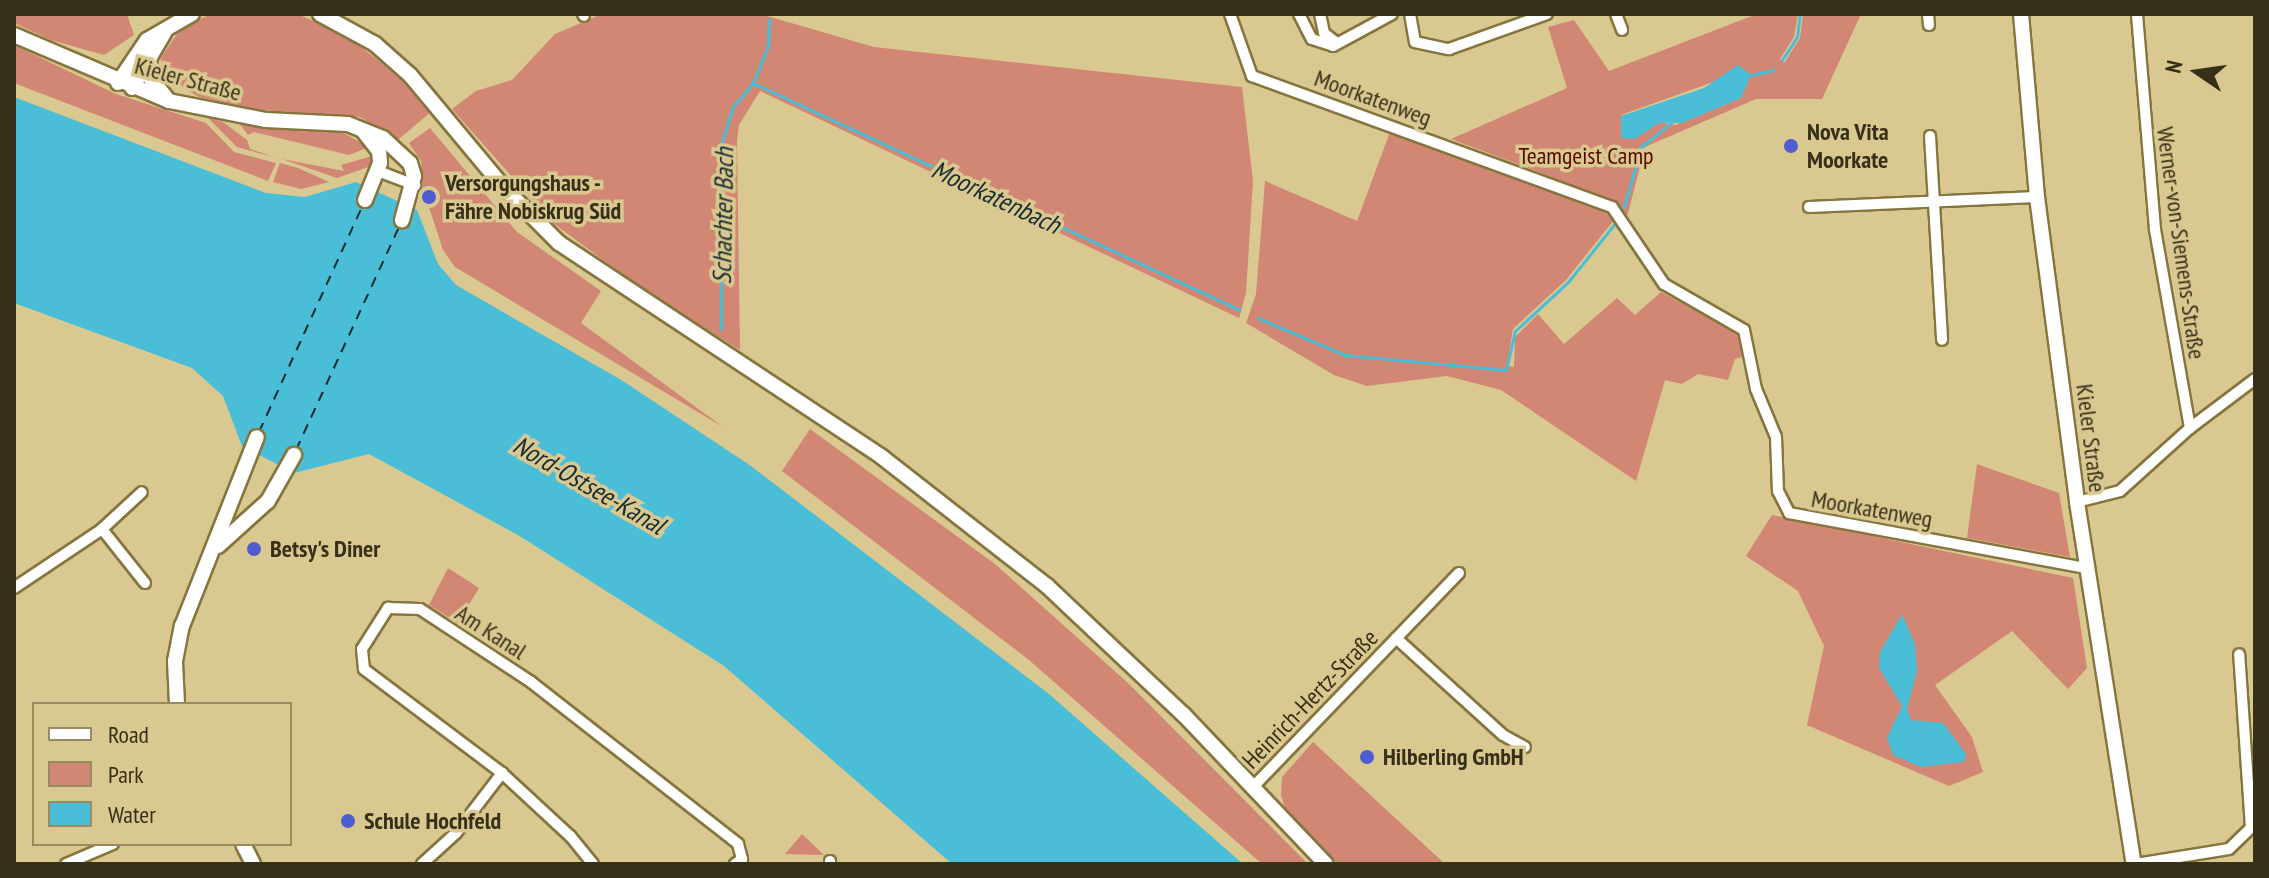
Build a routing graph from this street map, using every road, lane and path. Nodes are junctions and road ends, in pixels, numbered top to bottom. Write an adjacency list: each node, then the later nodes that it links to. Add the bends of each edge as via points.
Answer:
1 (192, 14): 12 (main road)
2 (320, 14): 46 (main road, via 375,44 410,75 505,189 559,243 803,403 973,525 1084,619)
3 (1230, 14): 37 (street, Moorkatenweg, via 1249,74 1612,207 1664,284 1744,330 1756,389 1776,437 1780,499 1789,513)
4 (1299, 14): 15 (street, via 1312,39)
5 (1320, 14): 15 (street, via 1324,33)
6 (1392, 14): 15 (street)
7 (1408, 14): 8 (street, via 1415,42 1449,49)
8 (1547, 14)
9 (1616, 14): 13 (street)
10 (2021, 14): 24 (main road, Kieler Straße)
11 (2137, 14): 30 (street, Werner-von-Siemens-Straße, via 2155,229)
12 (168, 26): 16 (main road); 17 (main road, via 147,40)
13 (1622, 30)
14 (14, 35): 17 (main road, Kieler Straße)
15 (1339, 44)
16 (149, 56): 17 (main road); 18 (main road, via 151,79)
17 (125, 86): 18 (main road, Kieler Straße)
18 (169, 101): 19 (main road, Kieler Straße, via 230,115)
19 (361, 129): 21 (main road, via 379,151); 22 (main road, Kieler Straße, via 398,150 410,163)
20 (1930, 136): 25 (street)
21 (378, 171): 22 (street); 23 (main road)
22 (415, 185): 27 (main road)
23 (368, 193)
24 (2037, 197): 25 (street); 34 (main road, Kieler Straße)
25 (1933, 206): 26 (street); 28 (street)
26 (1809, 207)
27 (405, 213)
28 (1942, 340)
29 (2255, 379): 30 (street)
30 (2190, 428): 34 (street, via 2120,491)
31 (257, 437): 36 (main road)
32 (294, 455): 36 (main road, via 261,509)
33 (142, 492): 35 (street)
34 (2077, 502): 37 (main road, Kieler Straße)
35 (102, 529): 39 (street); 40 (street)
36 (218, 547): 43 (main road, via 182,626 175,661)
37 (2085, 568): 56 (main road, Kieler Straße)
38 (1459, 573): 41 (street, Heinrich-Hertz-Straße)
39 (145, 583)
40 (14, 588)
41 (1396, 638): 44 (street, Heinrich-Hertz-Straße, via 1503,735); 46 (street, Heinrich-Hertz-Straße)
42 (2239, 654): 56 (street, via 2251,828 2229,849)
43 (177, 702)
44 (1525, 747)
45 (502, 773): 52 (street, via 456,833); 53 (street, Am Kanal); 54 (street, Am Kanal, via 364,669 362,649 388,608 420,609 531,682 738,844 742,859)
46 (1253, 787): 55 (main road)
47 (110, 846): 49 (street)
48 (244, 846): 51 (main road)
49 (89, 860): 50 (street)
50 (66, 864)
51 (253, 864)
52 (422, 864)
53 (593, 864)
54 (735, 864)
55 (1326, 864)
56 (2135, 864)

